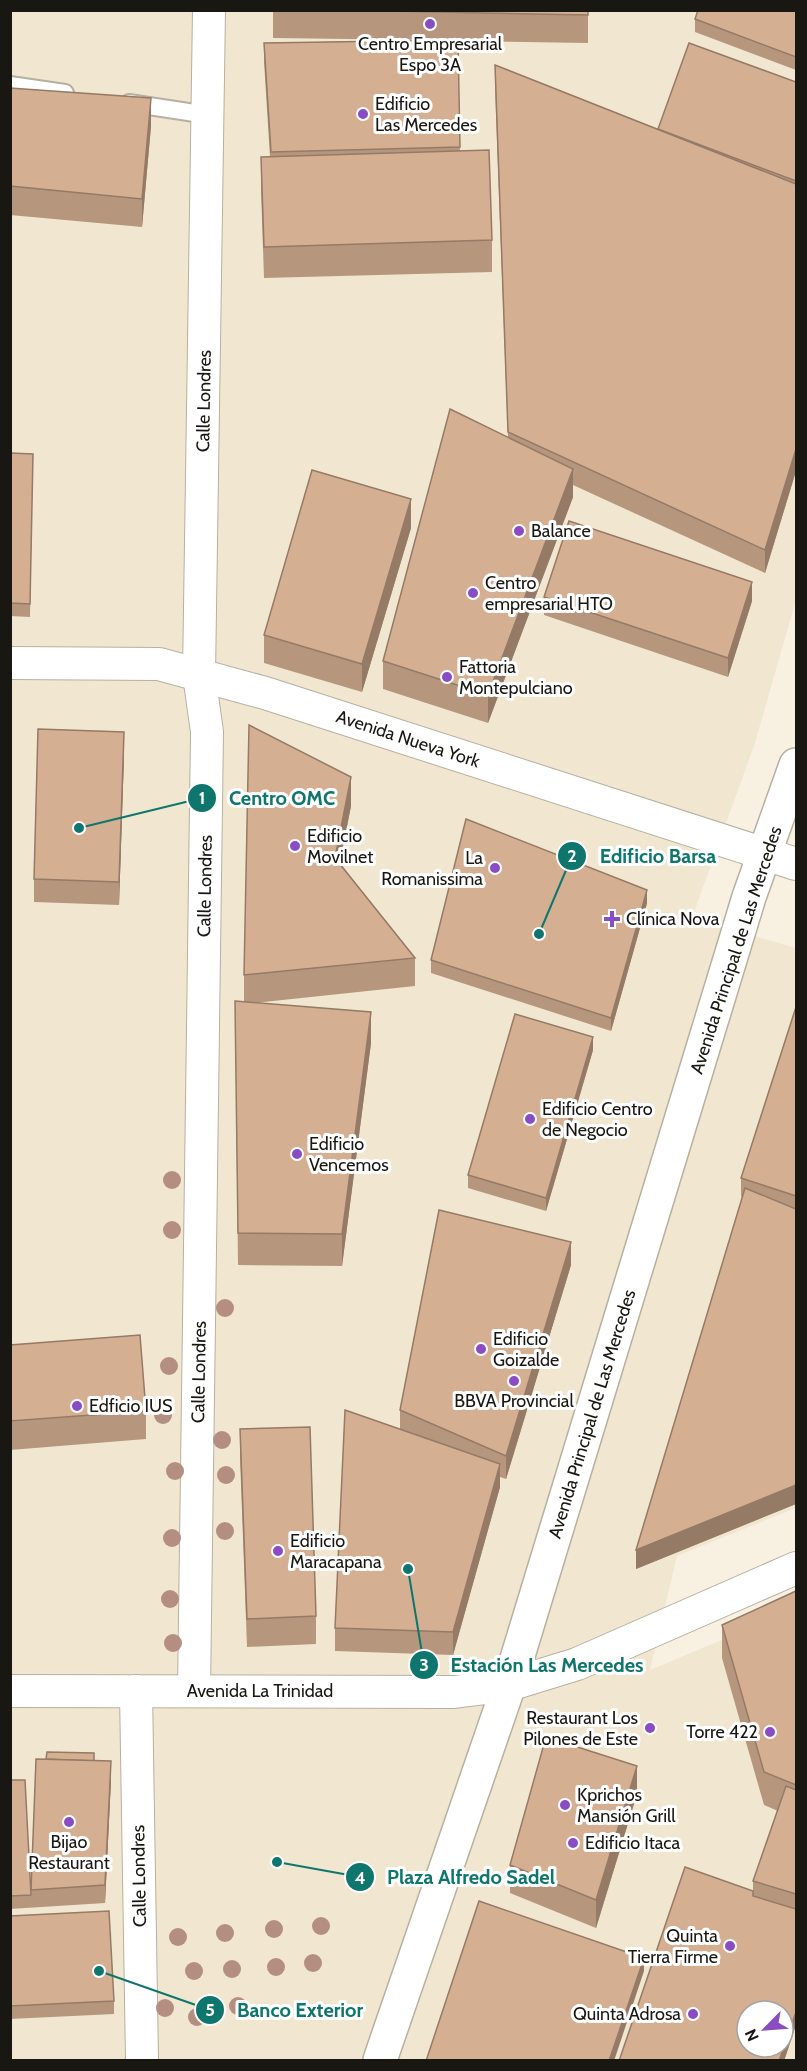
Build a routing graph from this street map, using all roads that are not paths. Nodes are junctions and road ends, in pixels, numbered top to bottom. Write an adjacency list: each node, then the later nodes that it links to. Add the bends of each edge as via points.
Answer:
1 (209, 10): 5 (street, Calle Londres)
2 (10, 85): 3 (lane)
3 (80, 96)
4 (115, 101): 5 (lane)
5 (208, 115): 7 (street, Calle Londres)
6 (10, 663): 7 (street, Avenida Nueva York, via 159,664)
7 (199, 675): 9 (street, Avenida Nueva York); 15 (street, Calle Londres, via 207,732)
8 (796, 765): 9 (street, Avenida Principal de Las Mercedes)
9 (764, 854): 10 (street, Avenida Nueva York); 12 (street, Avenida Principal de Las Mercedes)
10 (796, 864)
11 (796, 1568): 12 (street, Avenida La Trinidad, via 577,1664)
12 (509, 1685): 15 (street, Avenida La Trinidad, via 454,1692); 17 (street, Avenida Principal de Las Mercedes)
13 (10, 1691): 14 (street, Avenida La Trinidad)
14 (136, 1691): 15 (street, Avenida La Trinidad); 16 (street, Calle Londres)
15 (194, 1691)
16 (142, 2061)
17 (380, 2061)

